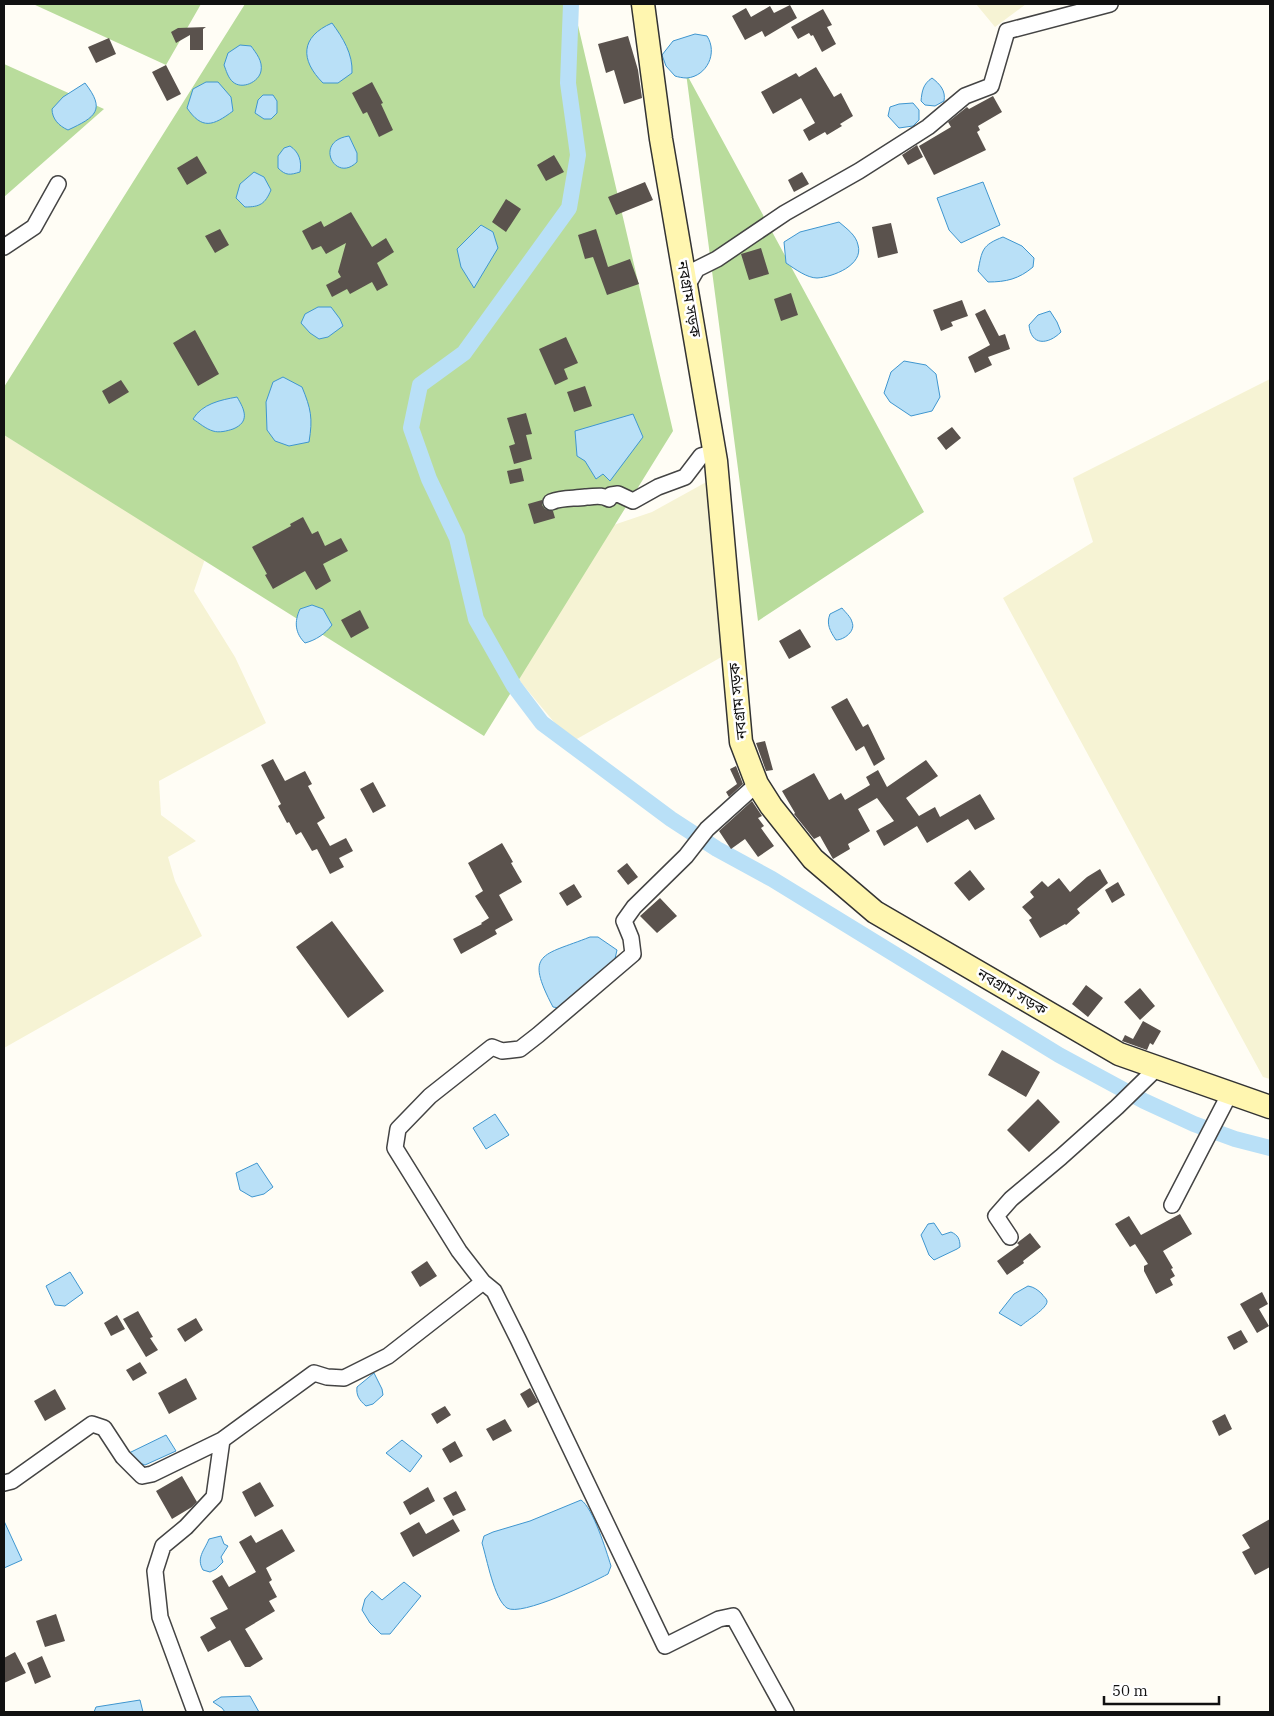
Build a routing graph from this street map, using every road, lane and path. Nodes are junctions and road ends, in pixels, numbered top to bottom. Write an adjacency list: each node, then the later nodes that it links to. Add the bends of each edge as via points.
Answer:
1 (644, 4): 5 (main road, নবগ্রাম সড়ক, via 662,139)
2 (1110, 4): 5 (street, via 1007,30 991,86 965,96 928,127 697,269)
3 (58, 184): 4 (street, via 34,228)
4 (4, 247)
5 (687, 286): 6 (main road, নবগ্রাম সড়ক)
6 (715, 452): 7 (street, via 700,456 685,477 633,501 618,494 611,495 609,499 604,496 570,497); 8 (main road, নবগ্রাম সড়ক, via 741,742)
7 (551, 502)
8 (757, 784): 9 (main road, নবগ্রাম সড়ক, via 813,859 875,912 1119,1054); 14 (street, via 707,829 686,856 634,907 624,921 633,954 520,1049 492,1047 480,1055 430,1096 398,1130 395,1148 459,1251)
9 (1157, 1068): 10 (main road, নবগ্রাম সড়ক); 13 (street, via 996,1216)
10 (1230, 1093): 11 (main road, নবগ্রাম সড়ক); 12 (street)
11 (1270, 1107)
12 (1172, 1205)
13 (1010, 1236)
14 (483, 1282): 15 (street, via 388,1356 344,1378 314,1373); 18 (street, via 494,1291 665,1646 719,1619 733,1616)
15 (222, 1440): 16 (street, via 142,1476 123,1457 104,1428 92,1424 12,1481); 17 (street, via 214,1498 163,1546 155,1571 160,1617)
16 (4, 1482)
17 (195, 1712)
18 (786, 1712)

